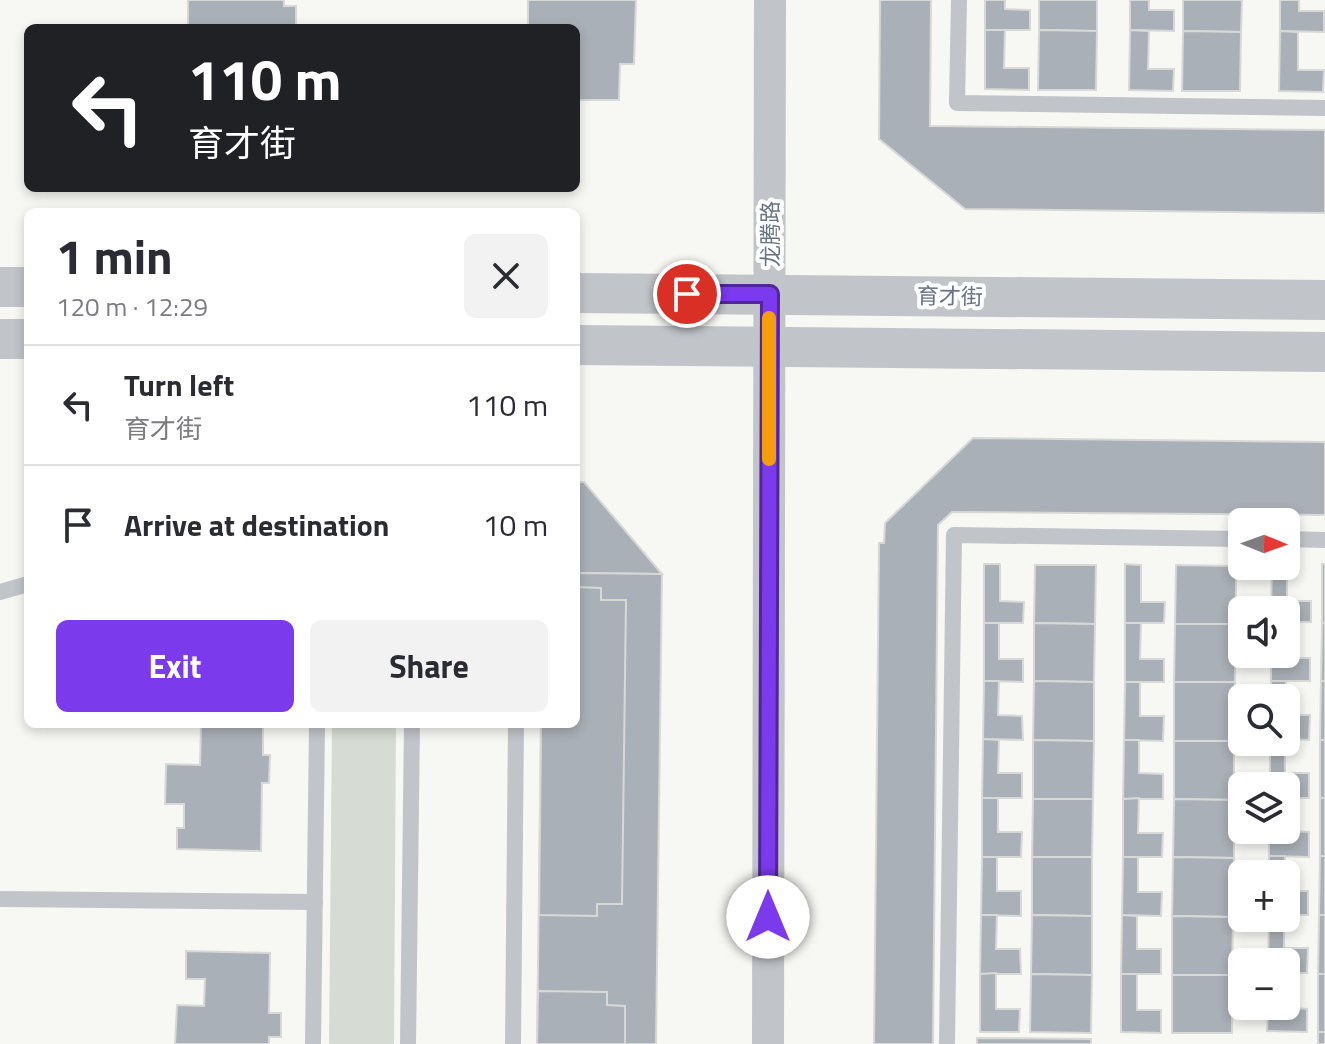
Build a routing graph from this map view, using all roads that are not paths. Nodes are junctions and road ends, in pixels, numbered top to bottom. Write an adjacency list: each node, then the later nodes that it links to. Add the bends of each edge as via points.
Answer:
1 (770, 0): 7 (street, 龙腾路)
2 (959, 0): 3 (lane, via 957,103)
3 (1325, 108)
4 (0, 287): 5 (street)
5 (24, 287)
6 (580, 293): 7 (street, 育才街)
7 (770, 294): 8 (street, 育才街); 12 (street, 龙腾路)
8 (1325, 300)
9 (0, 339): 10 (street)
10 (24, 339)
11 (580, 345): 12 (street)
12 (769, 347): 13 (street); 27 (street, 龙腾路)
13 (1325, 352)
14 (1228, 539): 28 (lane, via 954,535)
15 (1300, 539): 16 (lane)
16 (1325, 540)
17 (24, 585): 18 (lane)
18 (0, 592)
19 (317, 728): 23 (lane)
20 (412, 728): 25 (lane)
21 (516, 728): 26 (lane)
22 (0, 899): 23 (lane)
23 (315, 902): 24 (lane)
24 (313, 1044)
25 (408, 1044)
26 (513, 1044)
27 (768, 1044)
28 (947, 1044)

